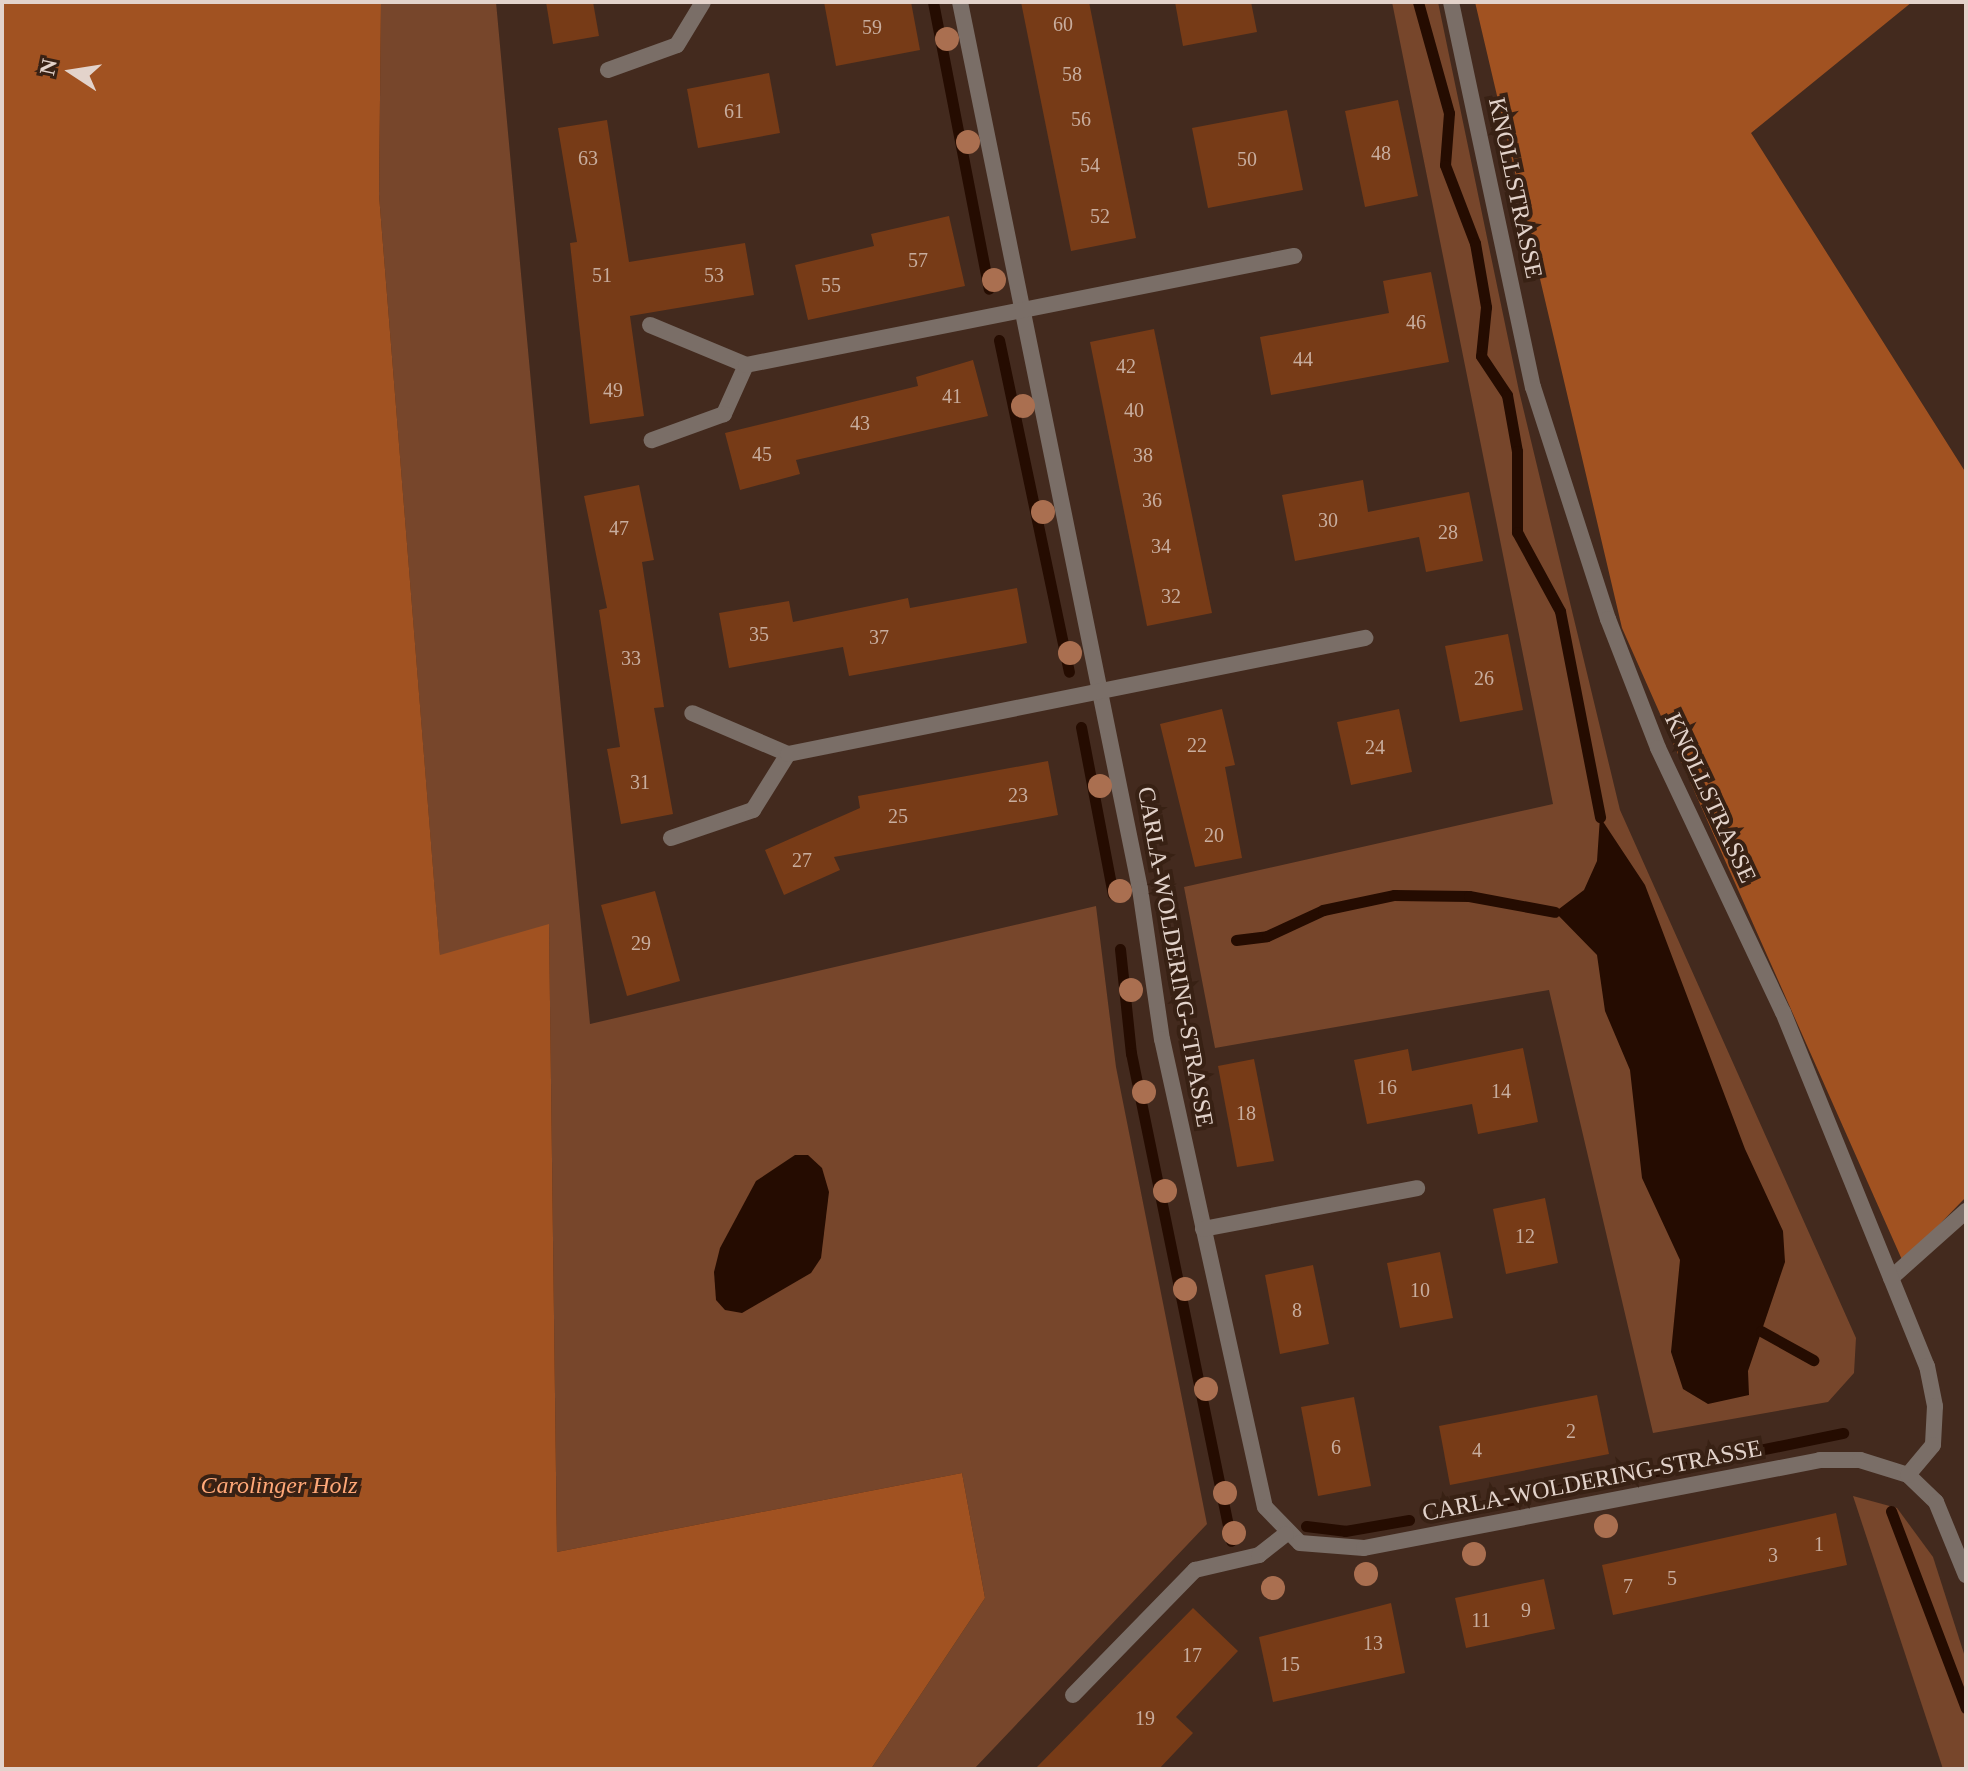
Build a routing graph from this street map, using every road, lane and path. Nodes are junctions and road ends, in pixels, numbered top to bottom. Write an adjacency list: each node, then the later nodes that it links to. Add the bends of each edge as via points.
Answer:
1 (703, 2): 4 (street, via 677,45)
2 (960, 2): 6 (street, CARLA-WOLDERING-STRASSE)
3 (1451, 2): 18 (street, KNOLLSTRASSE, via 1533,387 1608,619 1658,748 1783,1012)
4 (608, 70)
5 (1294, 256): 6 (street)
6 (1021, 310): 8 (street); 11 (street, CARLA-WOLDERING-STRASSE)
7 (650, 325): 8 (street)
8 (746, 365): 9 (street, via 724,414)
9 (652, 440)
10 (1365, 638): 11 (street)
11 (1100, 692): 13 (street); 17 (street, CARLA-WOLDERING-STRASSE)
12 (692, 713): 13 (street)
13 (788, 754): 14 (street, via 753,810)
14 (671, 838)
15 (1417, 1188): 17 (street)
16 (1966, 1211): 18 (street)
17 (1203, 1229): 20 (street, CARLA-WOLDERING-STRASSE, via 1261,1491)
18 (1891, 1278): 19 (street, KNOLLSTRASSE, via 1927,1366 1935,1406 1933,1445)
19 (1908, 1475): 20 (street, CARLA-WOLDERING-STRASSE, via 1860,1460 1820,1460 1400,1543 1328,1549); 21 (street, via 1936,1502)
20 (1286, 1534): 22 (street, via 1259,1555 1195,1570)
21 (1966, 1575)
22 (1073, 1695)

